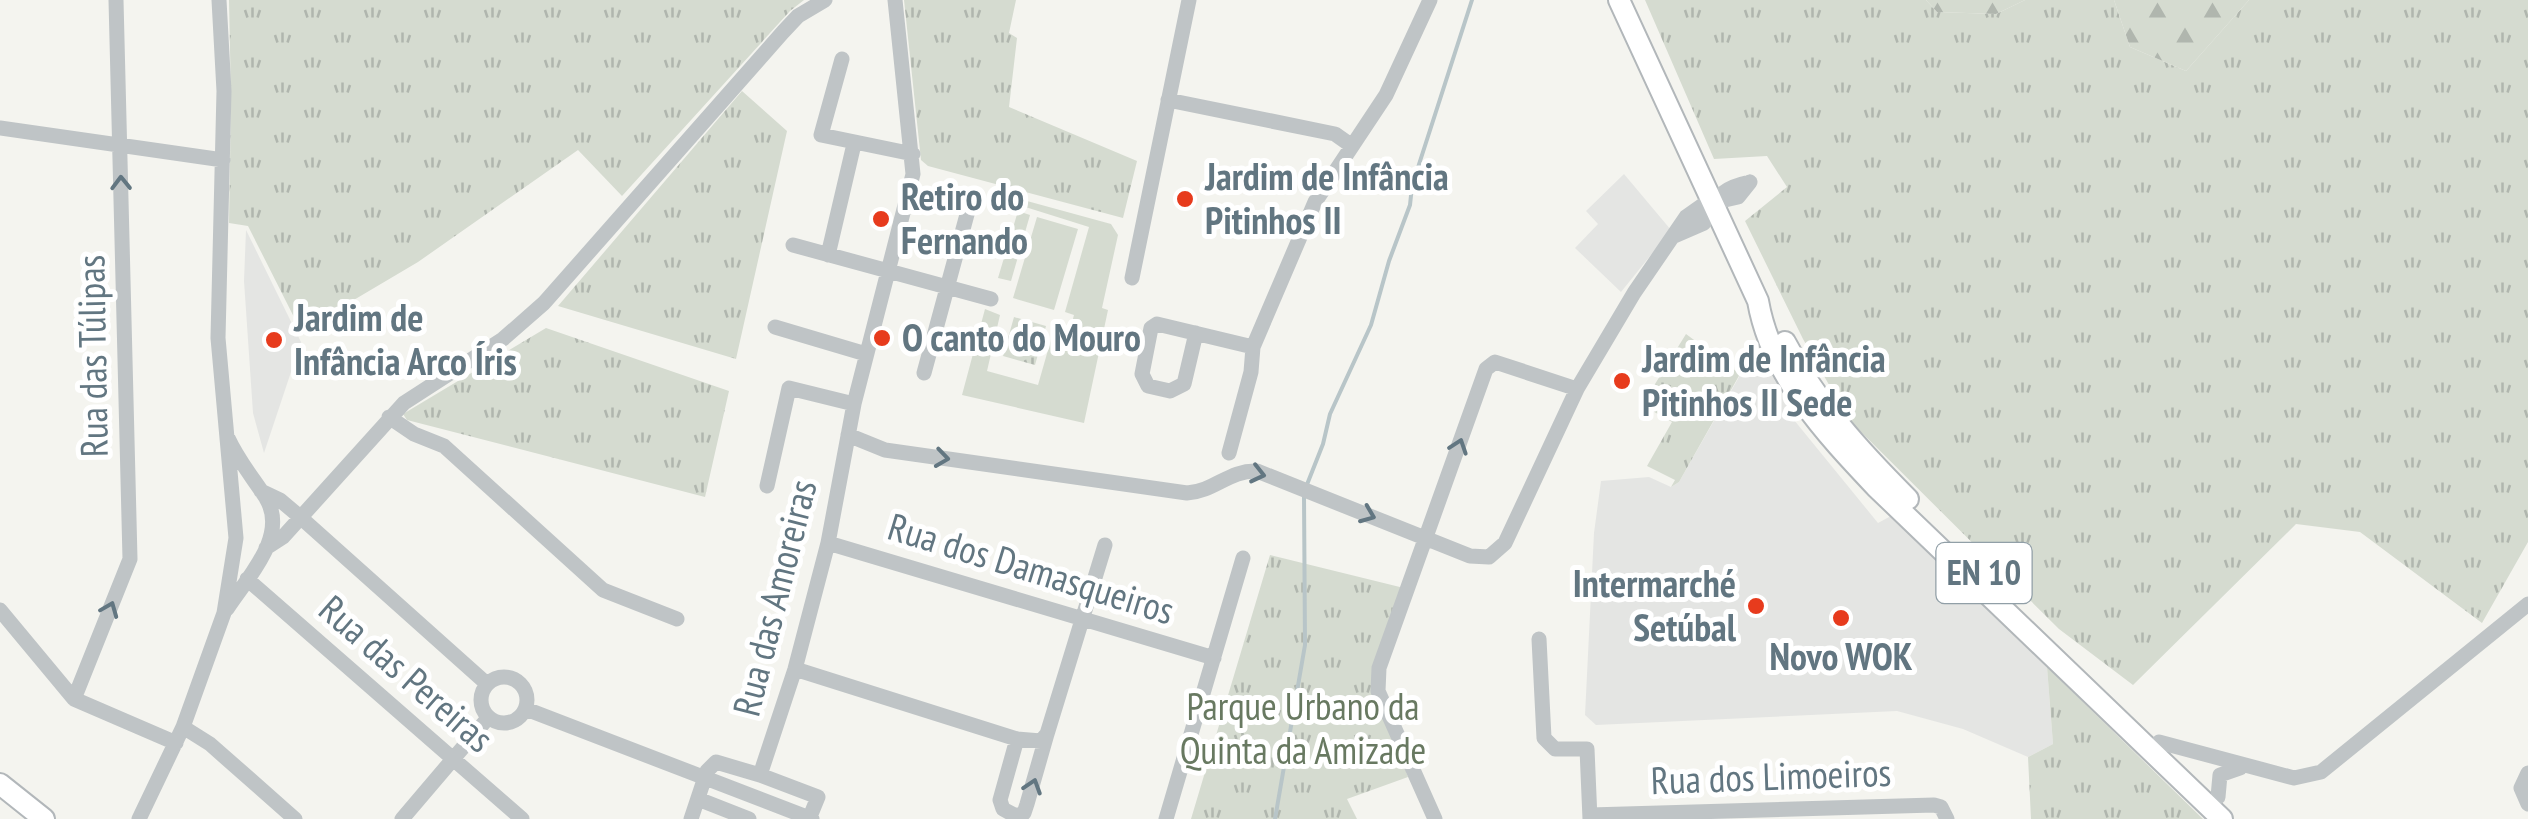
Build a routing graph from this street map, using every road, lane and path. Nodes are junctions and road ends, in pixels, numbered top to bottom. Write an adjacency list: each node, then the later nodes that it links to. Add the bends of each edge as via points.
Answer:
1 (116, 0): 12 (street, Rua das Túlipas)
2 (219, 0): 15 (street)
3 (825, 0): 32 (street, via 798,16 544,304)
4 (895, 0): 14 (street, Rua das Amoreiras)
5 (1189, 0): 9 (street)
6 (1430, 0): 13 (street, via 1386,95)
7 (1619, 0): 17 (main road, EN 10)
8 (842, 59): 11 (street, via 821,135)
9 (1168, 100): 13 (street, via 1335,134); 21 (street)
10 (0, 128): 12 (street)
11 (854, 144): 14 (street); 19 (street)
12 (120, 145): 15 (street); 56 (street, Rua das Túlipas, one-way to 12, via 130,558)
13 (1352, 146): 27 (street, via 1315,202)
14 (914, 154): 20 (street, Rua das Amoreiras)
15 (223, 160): 33 (street, via 218,338)
16 (972, 196): 22 (street)
17 (1712, 204): 24 (main road, EN 10); 30 (street, via 1686,217)
18 (793, 245): 19 (street)
19 (828, 255): 20 (street)
20 (888, 271): 22 (street); 28 (street, Rua das Amoreiras)
21 (1132, 278)
22 (948, 288): 23 (street); 29 (street)
23 (991, 298)
24 (1758, 302): 62 (main road, EN 10, via 1843,432); 86 (main road, EN 10, via 1792,387 1822,430)
25 (775, 327): 28 (street)
26 (1196, 333): 26 (street, via 1152,326 1142,374 1148,386 1170,392 1184,384); 27 (street)
27 (1253, 347): 35 (street)
28 (866, 354): 31 (street, Rua das Amoreiras)
29 (924, 373)
30 (1577, 390): 41 (street, via 1501,550 1480,558); 41 (street, one-way to 30, via 1486,369 1495,362)
31 (854, 404): 34 (street, Rua das Amoreiras); 36 (street, via 789,388)
32 (389, 418): 39 (street); 50 (street, via 444,446 603,590)
33 (226, 435): 37 (street); 38 (street)
34 (848, 435): 41 (street, one-way to 41, via 885,450 1187,492 1203,492 1241,470 1257,472); 42 (street, Rua das Amoreiras)
35 (1230, 453)
36 (767, 486)
37 (259, 490): 38 (street, via 238,492); 39 (street); 44 (street, via 273,520)
38 (234, 506): 40 (street)
39 (299, 516): 44 (street); 55 (street)
40 (236, 538): 44 (street, via 244,551); 49 (street)
41 (1427, 538): 84 (street, via 1380,668 1378,691)
42 (828, 543): 51 (street, Rua dos Damasqueiros); 54 (street, Rua das Amoreiras)
43 (1105, 545): 51 (street)
44 (265, 549): 46 (street)
45 (1243, 558): 53 (street)
46 (247, 578): 49 (street); 64 (street, Rua das Pereiras)
47 (2528, 604): 65 (street, via 2321,772 2294,778)
48 (0, 610): 56 (street)
49 (224, 613): 59 (street)
50 (678, 619)
51 (1084, 619): 53 (street, Rua dos Damasqueiros); 60 (street)
52 (1540, 640): 74 (street, via 1544,738 1555,749 1588,749)
53 (1214, 658): 83 (street)
54 (795, 669): 61 (street); 67 (street, Rua das Amoreiras)
55 (487, 684): 57 (street, via 503,677 519,683); 58 (street, via 481,701)
56 (74, 699): 63 (street)
57 (526, 709): 58 (street, via 514,722); 68 (street)
58 (488, 718): 64 (street)
59 (182, 727): 63 (street); 77 (street)
60 (1047, 734): 61 (street, via 1035,743); 61 (street, one-way to 60, via 1000,800 1016,816 1024,812)
61 (1017, 739)
62 (2159, 742): 65 (street); 70 (main road, EN 10)
63 (176, 743): 76 (street)
64 (455, 759): 78 (street); 79 (street, Rua das Pereiras)
65 (2219, 767): 70 (street)
66 (2528, 773): 72 (street, via 2521,788)
67 (760, 775): 68 (street, via 716,762); 82 (street, via 818,797)
68 (707, 778): 71 (street); 82 (street)
69 (0, 784): 75 (main road)
70 (2218, 797): 87 (main road, EN 10)
71 (698, 799): 80 (street); 81 (street)
72 (2528, 804)
73 (1782, 815): 74 (street, Rua dos Limoeiros); 85 (street, Rua dos Limoeiros, via 1934,804)
74 (1590, 817)
75 (44, 819)
76 (139, 819)
77 (295, 819)
78 (402, 819)
79 (522, 819)
80 (691, 819)
81 (749, 819)
82 (810, 819)
83 (1166, 819)
84 (1435, 819)
85 (1947, 819)
86 (2222, 819)
87 (2241, 819)

